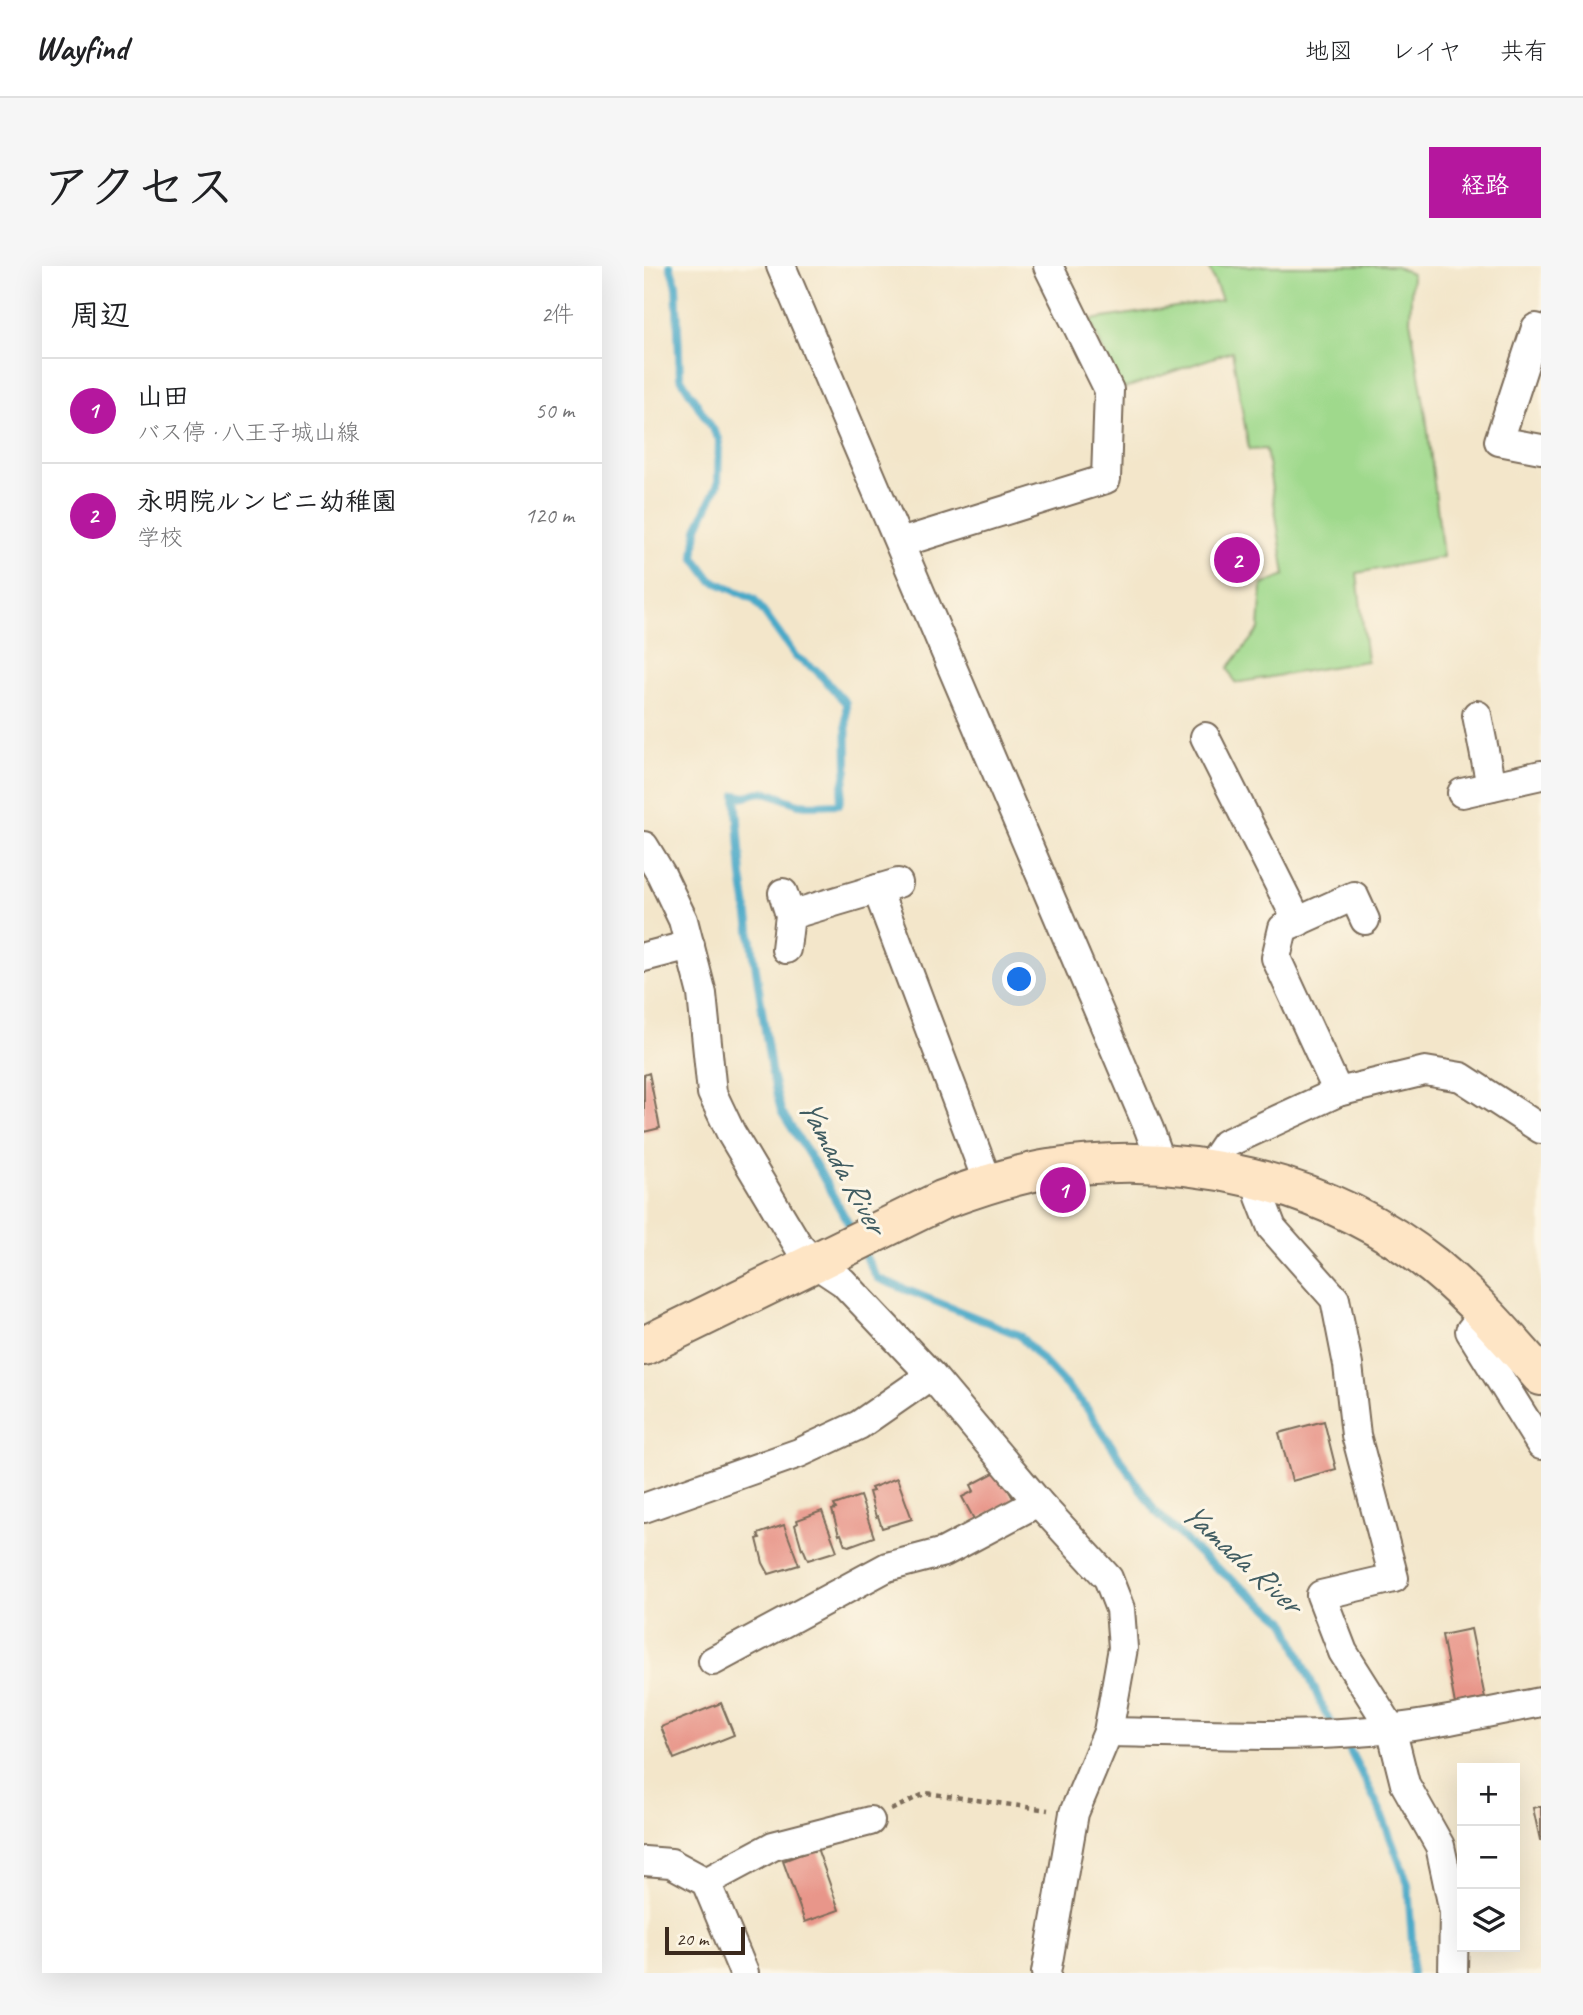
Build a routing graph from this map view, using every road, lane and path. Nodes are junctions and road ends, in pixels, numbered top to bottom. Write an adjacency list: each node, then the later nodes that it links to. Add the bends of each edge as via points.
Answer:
1 (781, 266): 5 (street)
2 (1048, 266): 5 (street, via 1109,390 1106,479)
3 (1531, 327): 4 (street, via 1499,441)
4 (1541, 449)
5 (900, 543): 19 (street)
6 (1477, 715): 9 (street)
7 (1205, 737): 13 (street)
8 (1541, 775): 9 (street)
9 (1491, 786): 10 (street)
10 (1462, 793)
11 (644, 846): 14 (street, via 683,920)
12 (1365, 920): 13 (street, via 1354,896)
13 (1298, 922): 17 (street, via 1283,928 1276,958)
14 (690, 945): 16 (street); 23 (street, via 702,994 712,1093 738,1144)
15 (786, 949): 22 (street, via 787,904 887,886)
16 (644, 957)
17 (1338, 1092): 18 (street, via 1425,1071 1444,1073 1461,1077); 20 (street, via 1225,1144)
18 (1541, 1129)
19 (1162, 1165): 20 (main road); 22 (main road, via 1113,1163 1048,1169)
20 (1209, 1169): 21 (main road)
21 (1258, 1180): 24 (main road, via 1368,1222 1433,1266); 33 (street, via 1272,1228 1335,1299 1356,1435 1394,1578 1321,1595 1343,1652)
22 (988, 1183): 23 (main road)
23 (813, 1262): 25 (main road); 26 (street, via 843,1282)
24 (1485, 1312): 27 (main road); 28 (street, via 1470,1331)
25 (644, 1346)
26 (931, 1375): 29 (street); 30 (street, via 859,1425 799,1454)
27 (1541, 1376)
28 (1541, 1445)
29 (1038, 1502): 31 (street, via 944,1552 887,1567); 34 (street, via 1108,1578 1120,1609 1124,1648)
30 (644, 1508)
31 (713, 1661)
32 (1541, 1702): 33 (street)
33 (1391, 1728): 34 (street, via 1316,1734); 41 (street, via 1405,1784 1440,1846 1454,1912)
34 (1108, 1732): 35 (street)
35 (1074, 1813): 36 (path, via 926,1793); 40 (street)
36 (870, 1821): 38 (street, via 773,1846)
37 (644, 1861): 38 (street, via 671,1863)
38 (706, 1882): 39 (street)
39 (744, 1973)
40 (1046, 1973)
41 (1452, 1973)

